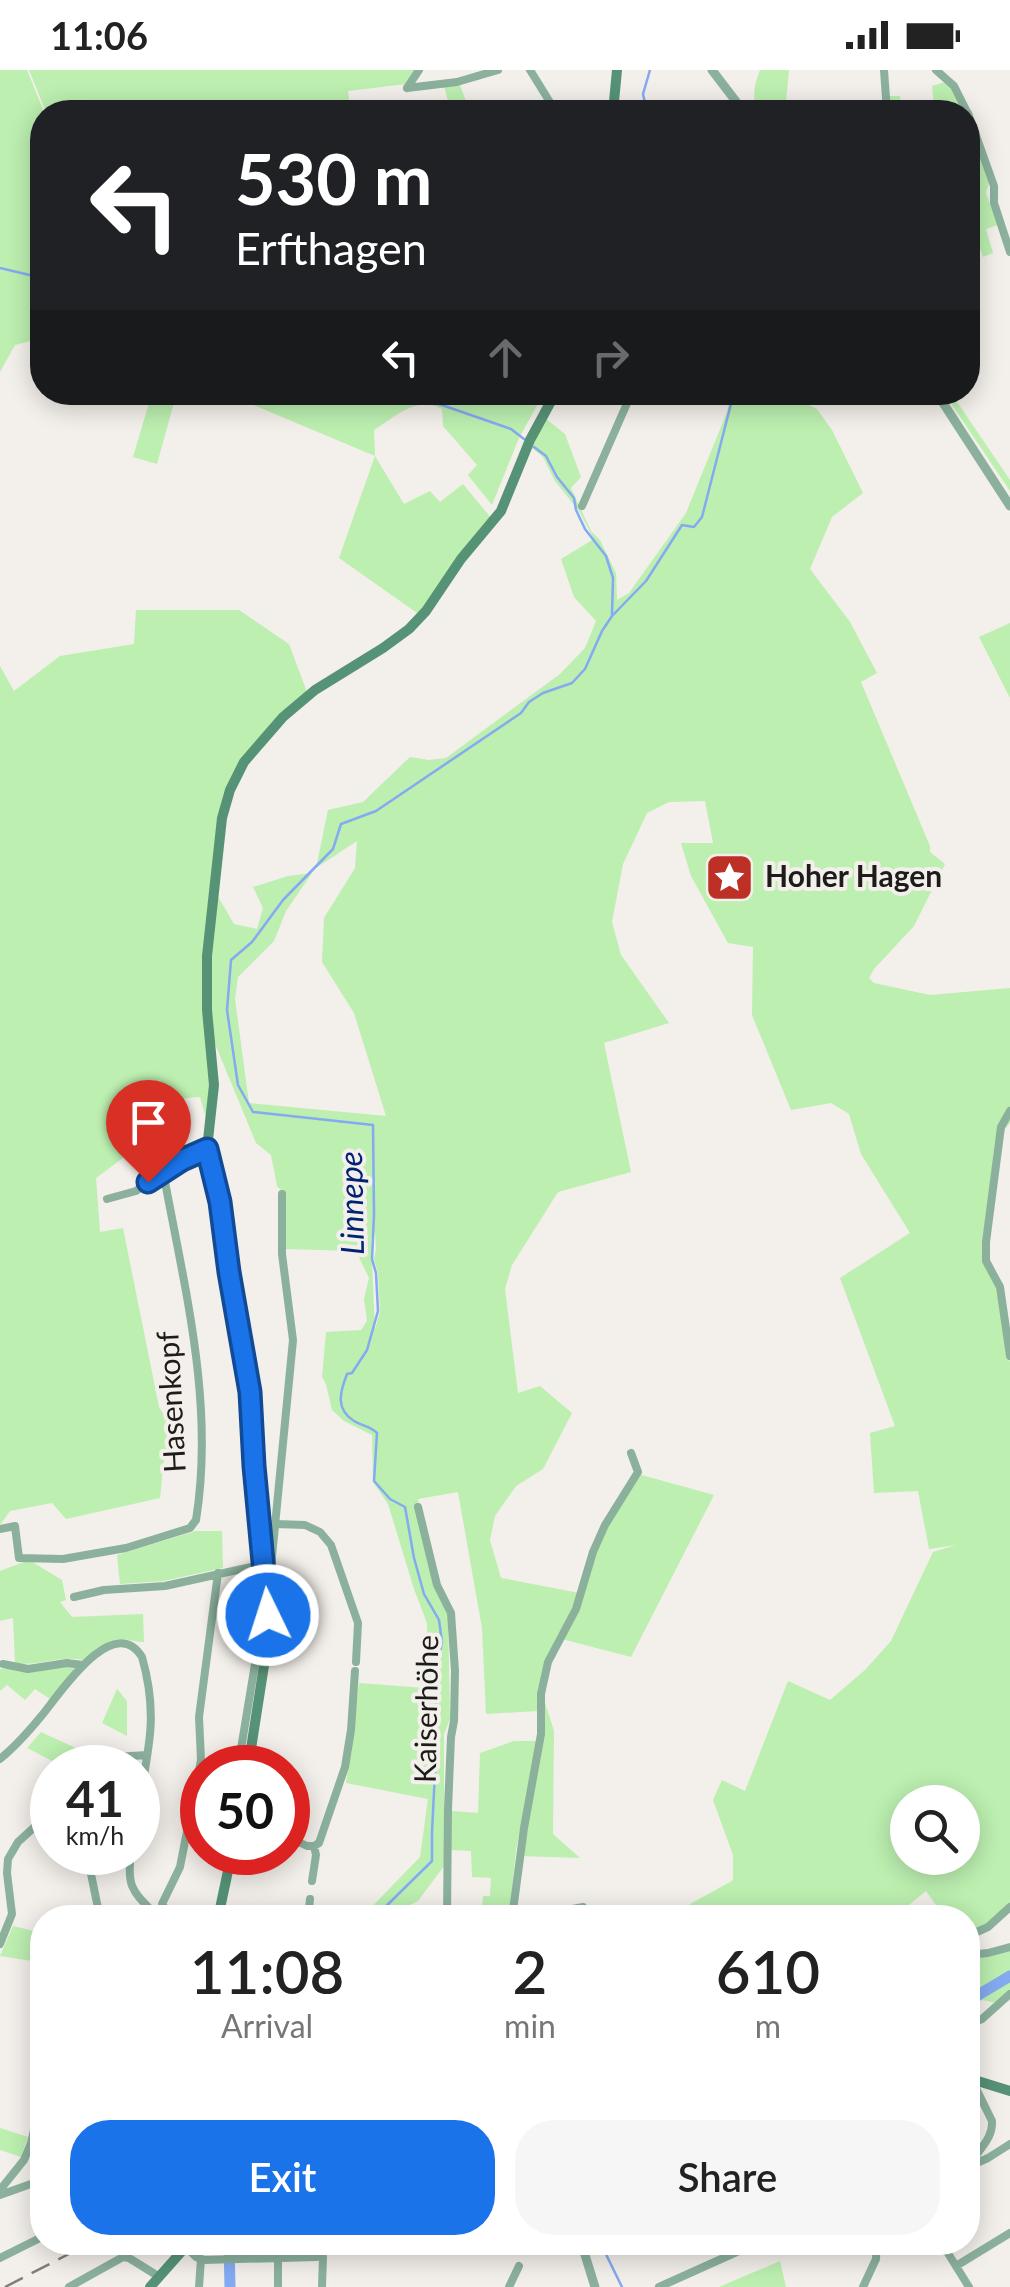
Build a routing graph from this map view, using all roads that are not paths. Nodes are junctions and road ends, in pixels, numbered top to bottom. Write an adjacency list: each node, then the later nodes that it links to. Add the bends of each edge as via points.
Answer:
1 (419, 70): 2 (street, via 407,88)
2 (498, 70)
3 (530, 70): 8 (street)
4 (617, 70): 9 (main road)
5 (712, 70): 10 (street)
6 (884, 70): 11 (street)
7 (936, 70): 12 (street)
8 (549, 100)
9 (614, 100)
10 (735, 100)
11 (886, 100)
12 (961, 100)
13 (980, 147): 14 (street)
14 (1010, 252)
15 (549, 405): 21 (main road, via 501,512 421,617 298,703 258,744 234,782 220,832 206,956 214,1084)
16 (626, 405): 18 (street)
17 (944, 405): 19 (street)
18 (582, 506)
19 (1010, 506)
20 (1010, 1112): 25 (street, via 1001,1126 986,1261 1000,1286)
21 (207, 1149): 22 (street); 30 (main road, via 250,1392)
22 (163, 1171): 24 (street, via 136,1191); 29 (street, Hasenkopf, via 200,1391 196,1520 190,1528 126,1548 64,1559 18,1558 15,1526)
23 (282, 1194): 28 (street, via 293,1340)
24 (107, 1200)
25 (1010, 1356)
26 (631, 1453): 52 (street, via 638,1472 592,1552 576,1609 548,1662)
27 (418, 1507): 51 (street, Kaiserhöhe, via 437,1585 451,1613)
28 (276, 1524): 30 (street, via 271,1568); 40 (street, via 305,1525 331,1545 358,1623 345,1767)
29 (0, 1529)
30 (265, 1569): 31 (street); 36 (main road, via 267,1638)
31 (218, 1573): 32 (street); 48 (street, via 199,1717 201,1760 180,1868)
32 (74, 1598)
33 (3, 1664): 34 (street)
34 (83, 1665): 35 (street, via 117,1644 139,1651 152,1714); 37 (street)
35 (149, 1745)
36 (248, 1745)
37 (0, 1759)
38 (30, 1831): 55 (street, via 10,1855 12,1914)
39 (310, 1846): 40 (street)
40 (314, 1846): 44 (street)
41 (91, 1875): 46 (street)
42 (128, 1875): 47 (street)
43 (227, 1875): 49 (main road)
44 (312, 1881)
45 (310, 1900): 50 (street)
46 (97, 1905)
47 (148, 1905)
48 (163, 1905)
49 (221, 1905)
50 (309, 1905)
51 (447, 1905)
52 (514, 1905)
53 (1010, 1907): 54 (street)
54 (980, 1930)
55 (0, 1944)
56 (1010, 1948): 57 (street)
57 (980, 1954)
58 (1010, 1994): 59 (street)
59 (980, 2021)
60 (980, 2082): 61 (main road, bridge)
61 (1010, 2091)
62 (980, 2101): 65 (street, via 993,2126)
63 (30, 2138): 68 (street, via 24,2160)
64 (1010, 2144): 66 (street)
65 (980, 2151)
66 (980, 2161)
67 (30, 2183): 68 (street)
68 (0, 2192)
69 (1010, 2233): 71 (street)
70 (30, 2242): 79 (street)
71 (980, 2251)
72 (178, 2255): 84 (main road)
73 (198, 2255): 81 (street)
74 (585, 2255): 91 (street)
75 (730, 2255): 92 (street)
76 (876, 2255): 93 (street)
77 (950, 2255): 83 (street)
78 (974, 2255): 83 (street)
79 (0, 2258)
80 (278, 2258): 81 (street); 88 (street); 89 (street, via 320,2257)
81 (202, 2259): 87 (street)
82 (519, 2266): 90 (street)
83 (956, 2266): 94 (street)
84 (158, 2276): 85 (street, via 124,2257); 86 (main road)
85 (69, 2287)
86 (150, 2287)
87 (200, 2287)
88 (278, 2287)
89 (322, 2287)
90 (509, 2287)
91 (594, 2287)
92 (659, 2287)
93 (862, 2287)
94 (969, 2287)

